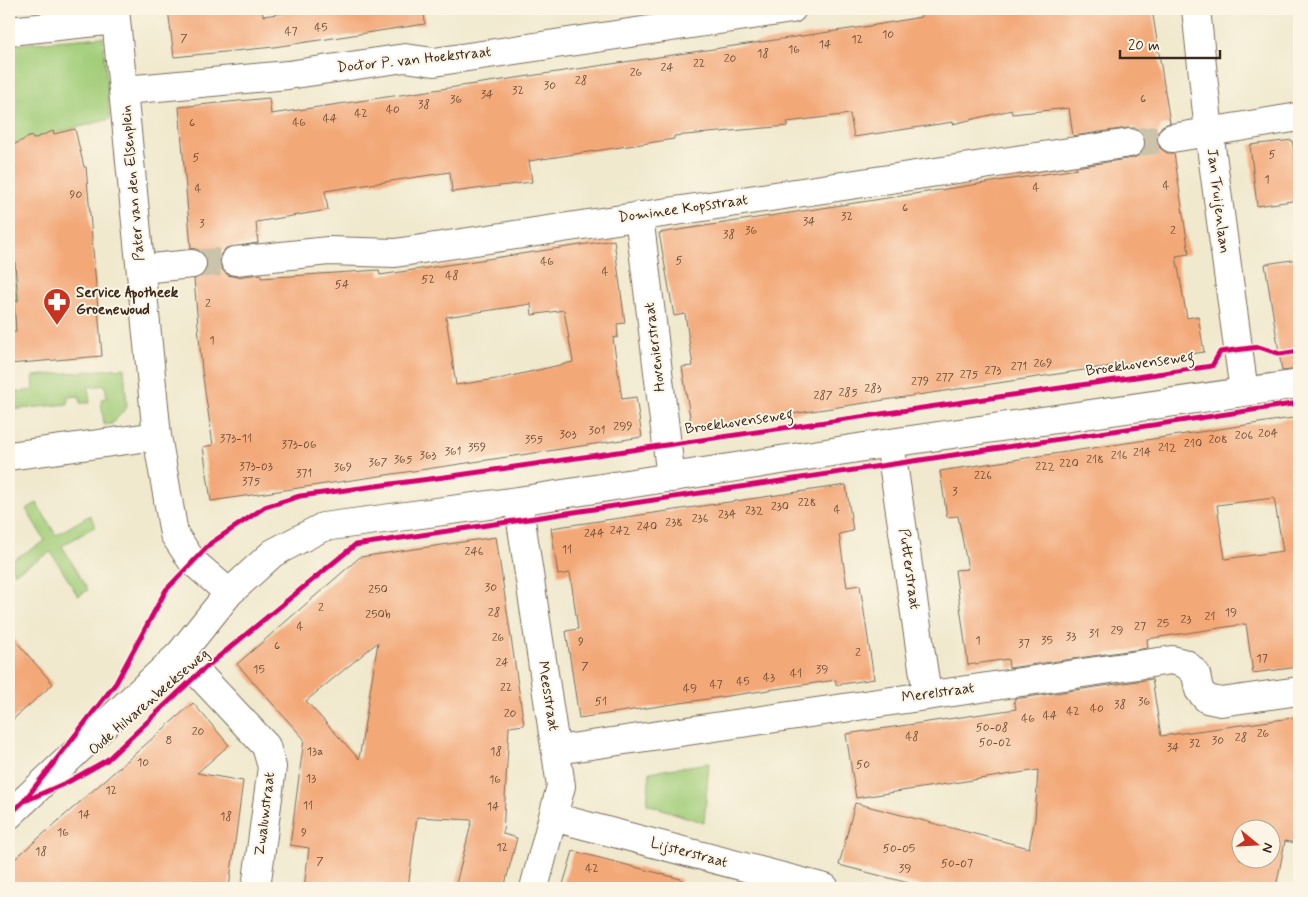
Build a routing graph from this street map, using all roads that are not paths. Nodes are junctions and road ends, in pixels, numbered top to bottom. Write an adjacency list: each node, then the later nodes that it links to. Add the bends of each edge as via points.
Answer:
1 (792, 9): 5 (street, Doctor P. van Hoekstraat, via 434,62 405,58 288,75)
2 (1196, 9): 7 (street, Jan Truijenlaan)
3 (116, 14): 4 (street, Pater van den Elsenplein); 5 (street, Pater van den Elsenplein)
4 (9, 31)
5 (125, 90): 13 (street, Pater van den Elsenplein)
6 (1299, 117): 7 (street)
7 (1209, 132): 8 (street); 15 (street, Jan Truijenlaan)
8 (1172, 138)
9 (1130, 143): 10 (street, Dominee Kopsstraat)
10 (639, 216): 11 (street, Dominee Kopsstraat, via 395,253 328,251); 19 (street, Hovenierstraat)
11 (235, 261)
12 (192, 264): 13 (street)
13 (141, 269): 16 (street, Pater van den Elsenplein)
14 (1299, 384): 15 (street)
15 (1244, 392): 17 (street)
16 (156, 436): 18 (street); 21 (street, Pater van den Elsenplein, via 174,534 192,561)
17 (890, 443): 19 (street); 24 (street, Putterstraat)
18 (9, 456)
19 (671, 478): 20 (street)
20 (518, 501): 21 (street, via 323,527 273,553); 25 (street, Meesstraat)
21 (229, 593): 22 (street, Oude Hilvarenbeekseweg)
22 (180, 654): 26 (street, Oude Hilvarenbeekseweg); 28 (street, Zwaluwstraat, via 266,746 272,767)
23 (1299, 691): 24 (street, Merelstraat, via 1221,702 1208,699 1199,690 1196,674 1186,664 1172,660)
24 (927, 695): 25 (street, Merelstraat)
25 (557, 750): 27 (street, Meesstraat, via 561,786)
26 (9, 815)
27 (553, 817): 29 (street, Meesstraat); 30 (street, Lijsterstraat)
28 (256, 888)
29 (534, 888)
30 (825, 888)

